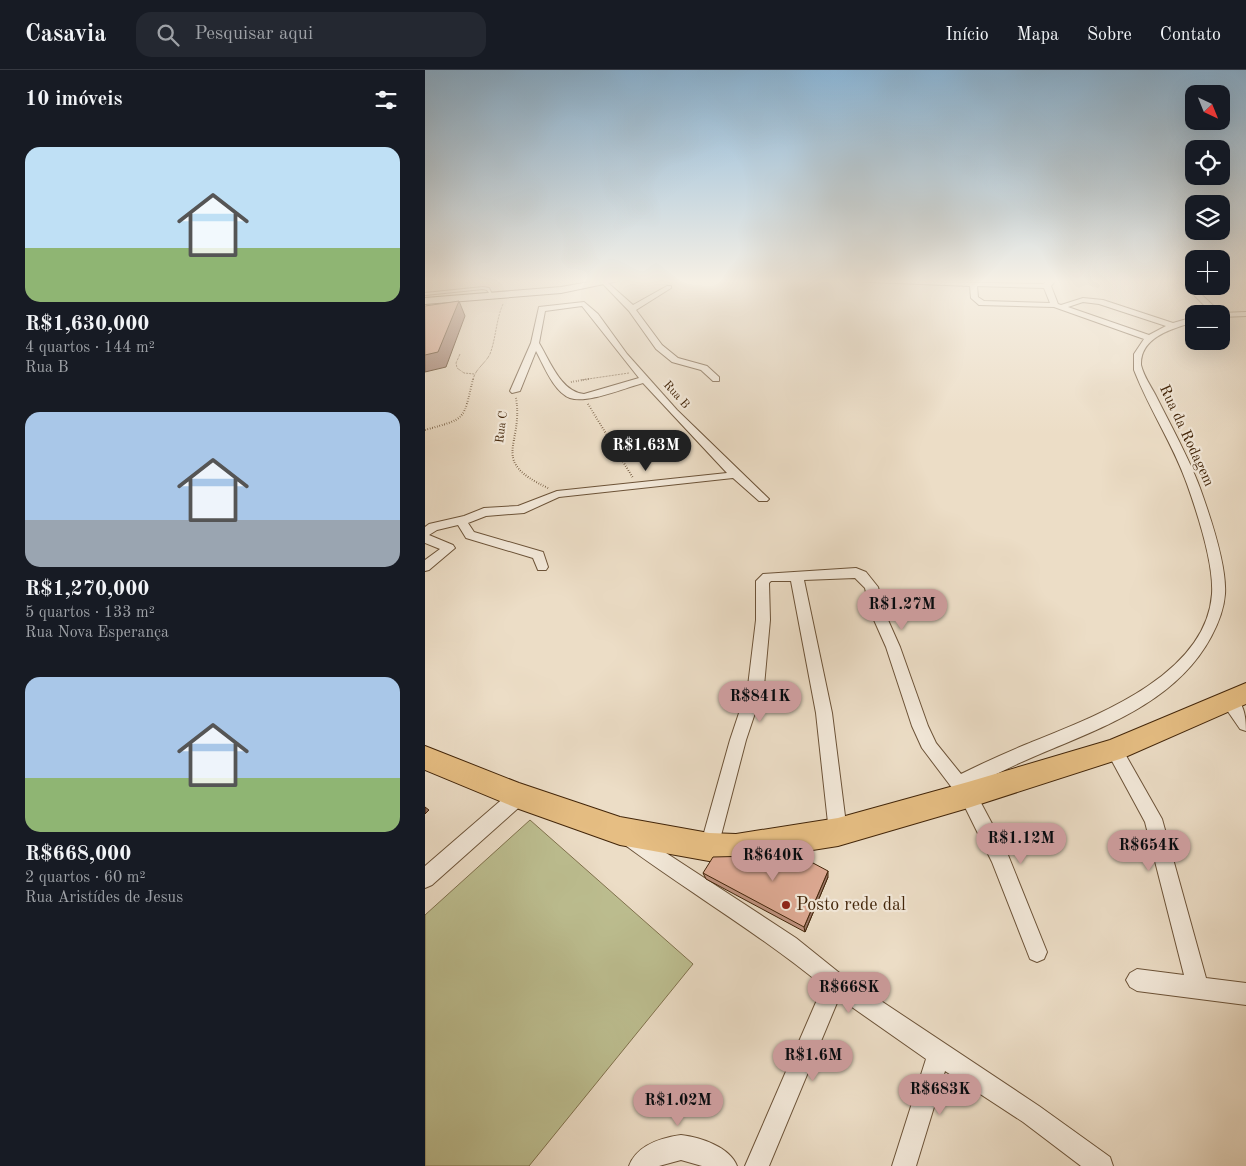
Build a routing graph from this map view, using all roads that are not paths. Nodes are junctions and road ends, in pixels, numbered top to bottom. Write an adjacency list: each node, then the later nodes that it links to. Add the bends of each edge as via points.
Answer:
1 (537, 331): 7 (street, Rua C)
2 (606, 331): 8 (street, Rua B)
3 (648, 331): 9 (street, via 669,356 701,367)
4 (1130, 331): 6 (street)
5 (1163, 331): 6 (street)
6 (1149, 338): 25 (street, Rua da Rodagem, via 1138,351 1136,364 1184,464 1197,498 1215,566 1218,598 1208,629 1185,663 1147,695 1095,723 1008,760)
7 (535, 343): 8 (street, via 559,384 570,396 583,397); 10 (street, Rua C)
8 (641, 376): 11 (street, Rua B)
9 (716, 379)
10 (515, 391)
11 (735, 475): 12 (street, Rua B); 13 (street, via 569,493 553,496 521,510 484,512)
12 (763, 499)
13 (461, 521): 14 (street); 15 (street)
14 (425, 532)
15 (468, 533): 17 (street); 19 (street, via 539,555)
16 (425, 538): 17 (street)
17 (449, 548): 18 (street)
18 (425, 567)
19 (542, 567)
20 (797, 576): 25 (street, via 849,572 861,575 869,584 930,748); 28 (street, via 824,713); 29 (street, via 764,579 761,584 763,620 756,686)
21 (1237, 697): 22 (street); 23 (main road)
22 (1246, 724)
23 (1114, 750): 25 (main road); 34 (street, via 1153,818)
24 (425, 758): 26 (main road)
25 (963, 790): 28 (main road); 31 (street, via 999,857)
26 (519, 796): 27 (main road); 30 (street)
27 (620, 831): 29 (main road); 33 (street, via 789,946)
28 (839, 832): 29 (main road, via 735,848)
29 (709, 847)
30 (425, 878)
31 (1037, 952)
32 (1137, 980): 34 (street)
33 (835, 982): 36 (street); 39 (street)
34 (1198, 989): 35 (street)
35 (1246, 994)
36 (939, 1054): 40 (street); 41 (street, via 1031,1114)
37 (641, 1166): 38 (street, via 650,1156 674,1147 689,1147)
38 (725, 1166)
39 (757, 1166)
40 (904, 1166)
41 (1101, 1166)

